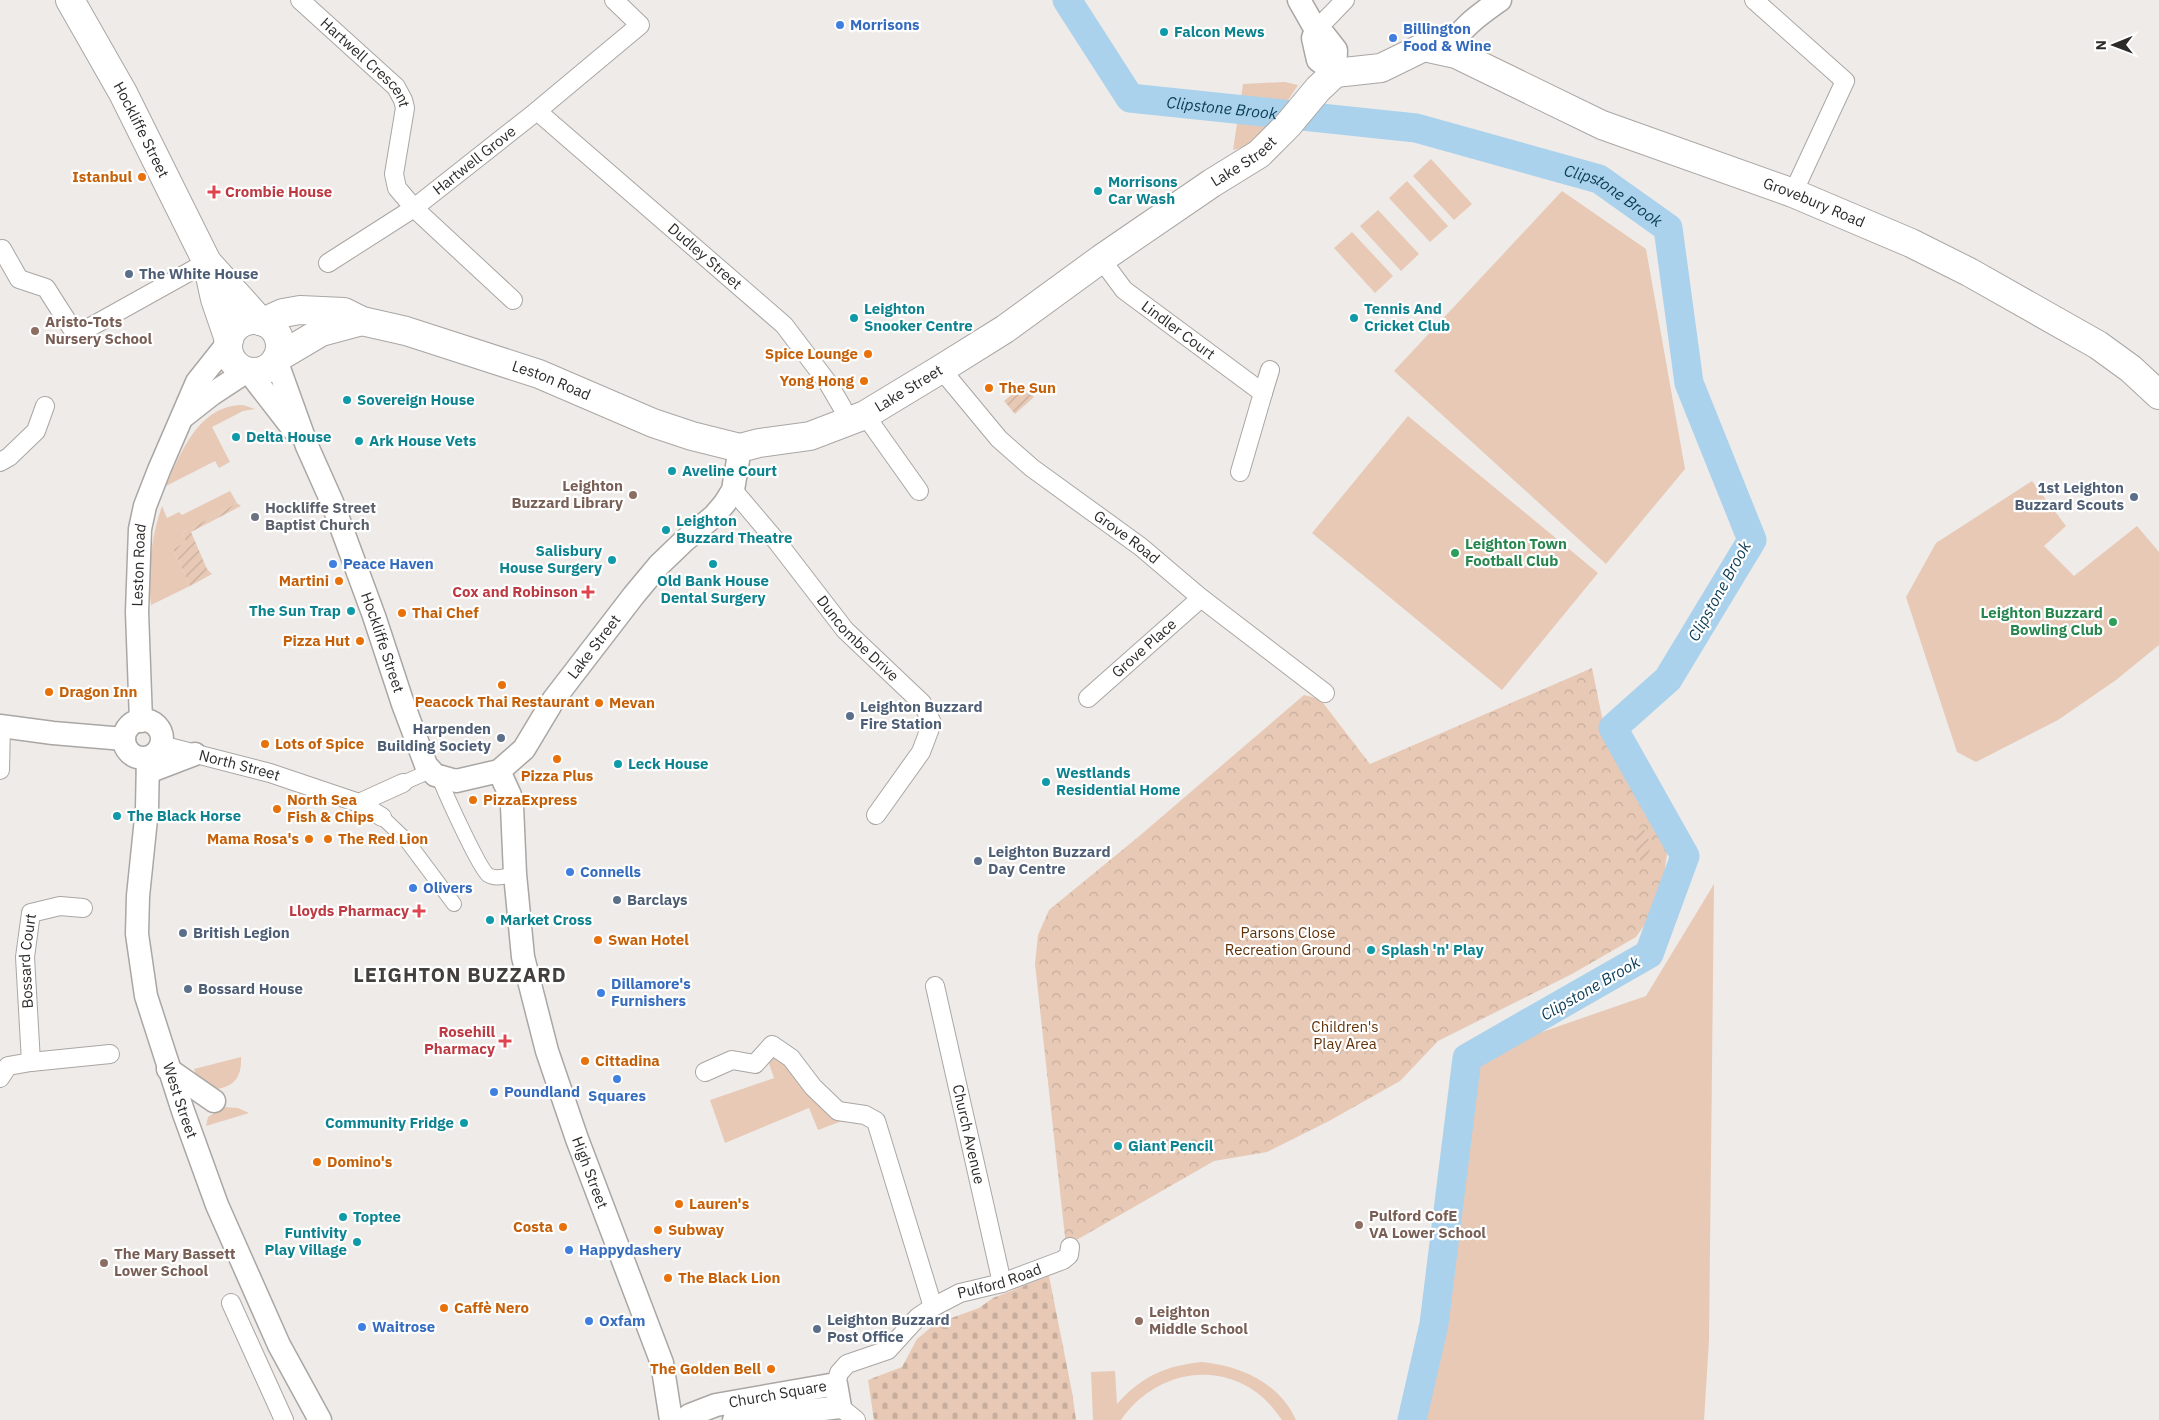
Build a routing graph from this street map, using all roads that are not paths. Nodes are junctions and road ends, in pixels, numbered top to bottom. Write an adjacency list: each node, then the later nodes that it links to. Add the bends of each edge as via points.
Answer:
1 (70, 0): 16 (main road, Hockliffe Street, via 123,93)
2 (300, 0): 13 (street, Hartwell Crescent, via 401,93 405,108 394,174 397,188)
3 (614, 0): 11 (street, Hartwell Grove, via 640,25)
4 (1299, 0): 8 (street)
5 (1345, 0): 8 (street)
6 (1500, 0): 9 (street, via 1469,22)
7 (1754, 0): 12 (street, via 1845,82)
8 (1316, 30): 10 (street, via 1313,38)
9 (1448, 51): 10 (main road, Grovebury Road, via 1424,47 1381,68); 12 (main road, Grovebury Road, via 1602,125)
10 (1327, 81): 15 (main road, Lake Street, via 1259,154)
11 (537, 111): 13 (street, Hartwell Grove); 30 (street, Dudley Street, via 784,325 842,407)
12 (1793, 193): 27 (main road, Grovebury Road, via 1911,243 2017,298 2098,345)
13 (414, 208): 17 (street); 18 (street)
14 (2, 249): 16 (street, via 19,279 46,288 76,336)
15 (1101, 259): 23 (main road, Lake Street, via 1012,324); 26 (street, Lindler Court, via 1124,290)
16 (207, 262): 19 (main road, Hockliffe Street); 21 (main road, Hockliffe Street)
17 (328, 262)
18 (513, 300)
19 (262, 321): 20 (main road, Leston Road, via 300,310 344,312); 21 (main road, via 244,322 232,332); 22 (main road, via 277,333 280,341)
20 (362, 321): 22 (main road, Leston Road, via 321,332); 32 (main road, Leston Road, via 406,331 539,374 653,423)
21 (228, 341): 25 (main road, via 230,358 240,369); 29 (street, Leston Road, via 197,382)
22 (277, 359): 25 (main road, via 265,370); 31 (street, Hockliffe Street)
23 (941, 369): 30 (main road, Lake Street); 37 (street, Grove Road, via 999,439 1141,547)
24 (1270, 370): 26 (street)
25 (248, 372): 29 (street, Leston Road); 31 (street, Hockliffe Street)
26 (1263, 393): 34 (street)
27 (2159, 395)
28 (45, 406): 33 (street, via 36,431)
29 (183, 416): 40 (street, Leston Road, via 145,506 140,529 137,612)
30 (857, 419): 32 (main road, Lake Street, via 810,436); 36 (street, Dudley Street)
31 (307, 446): 47 (street, Hockliffe Street, via 332,502 403,704)
32 (740, 448): 35 (street, Lake Street)
33 (0, 462)
34 (1240, 472)
35 (733, 490): 46 (street, Lake Street, via 714,516 659,566 554,699 524,749); 50 (street, Duncombe Drive, via 845,630 922,703 932,723 921,752)
36 (919, 491)
37 (1201, 598): 38 (street, Grove Road); 39 (street, Grove Place)
38 (1325, 694)
39 (1088, 698)
40 (141, 721): 42 (street, via 127,729); 44 (street, via 157,727 160,733)
41 (1, 726): 42 (street); 45 (street)
42 (124, 739): 44 (street, via 131,754)
43 (195, 754): 44 (street); 44 (street, North Street); 49 (street, North Street, via 270,773)
44 (152, 758): 58 (street, West Street, via 137,934 146,996)
45 (0, 770)
46 (499, 771): 47 (street, via 456,781); 52 (street, High Street, via 512,806)
47 (434, 774): 48 (street); 52 (street, via 487,874 494,878)
48 (404, 783): 49 (street)
49 (359, 803): 51 (street, North Street)
50 (876, 815)
51 (382, 817): 53 (street, via 407,841)
52 (515, 874): 70 (street, High Street, via 523,957 547,1051 662,1363)
53 (454, 904)
54 (82, 908): 57 (street, Bossard Court, via 60,906 31,913 25,957)
55 (935, 986): 63 (street, Church Avenue)
56 (110, 1054): 57 (street)
57 (31, 1062): 60 (street, via 8,1066)
58 (168, 1069): 61 (street); 69 (street, West Street, via 217,1205 279,1345)
59 (705, 1072): 65 (street, via 732,1060 755,1064 772,1045 791,1058 813,1087 838,1111 865,1115 876,1121)
60 (0, 1078)
61 (214, 1101)
62 (1070, 1247): 63 (street, Pulford Road, via 1069,1255 1063,1260)
63 (1002, 1283): 65 (street, Pulford Road, via 960,1293)
64 (231, 1303): 68 (street)
65 (933, 1307): 66 (street, Pulford Road, via 918,1317 888,1350 847,1364 839,1373)
66 (836, 1384): 67 (street, Church Square); 71 (street, Church Square, via 716,1405)
67 (848, 1414): 72 (street, Church Square)
68 (284, 1420)
69 (320, 1420)
70 (671, 1420)
71 (683, 1420)
72 (734, 1420)

